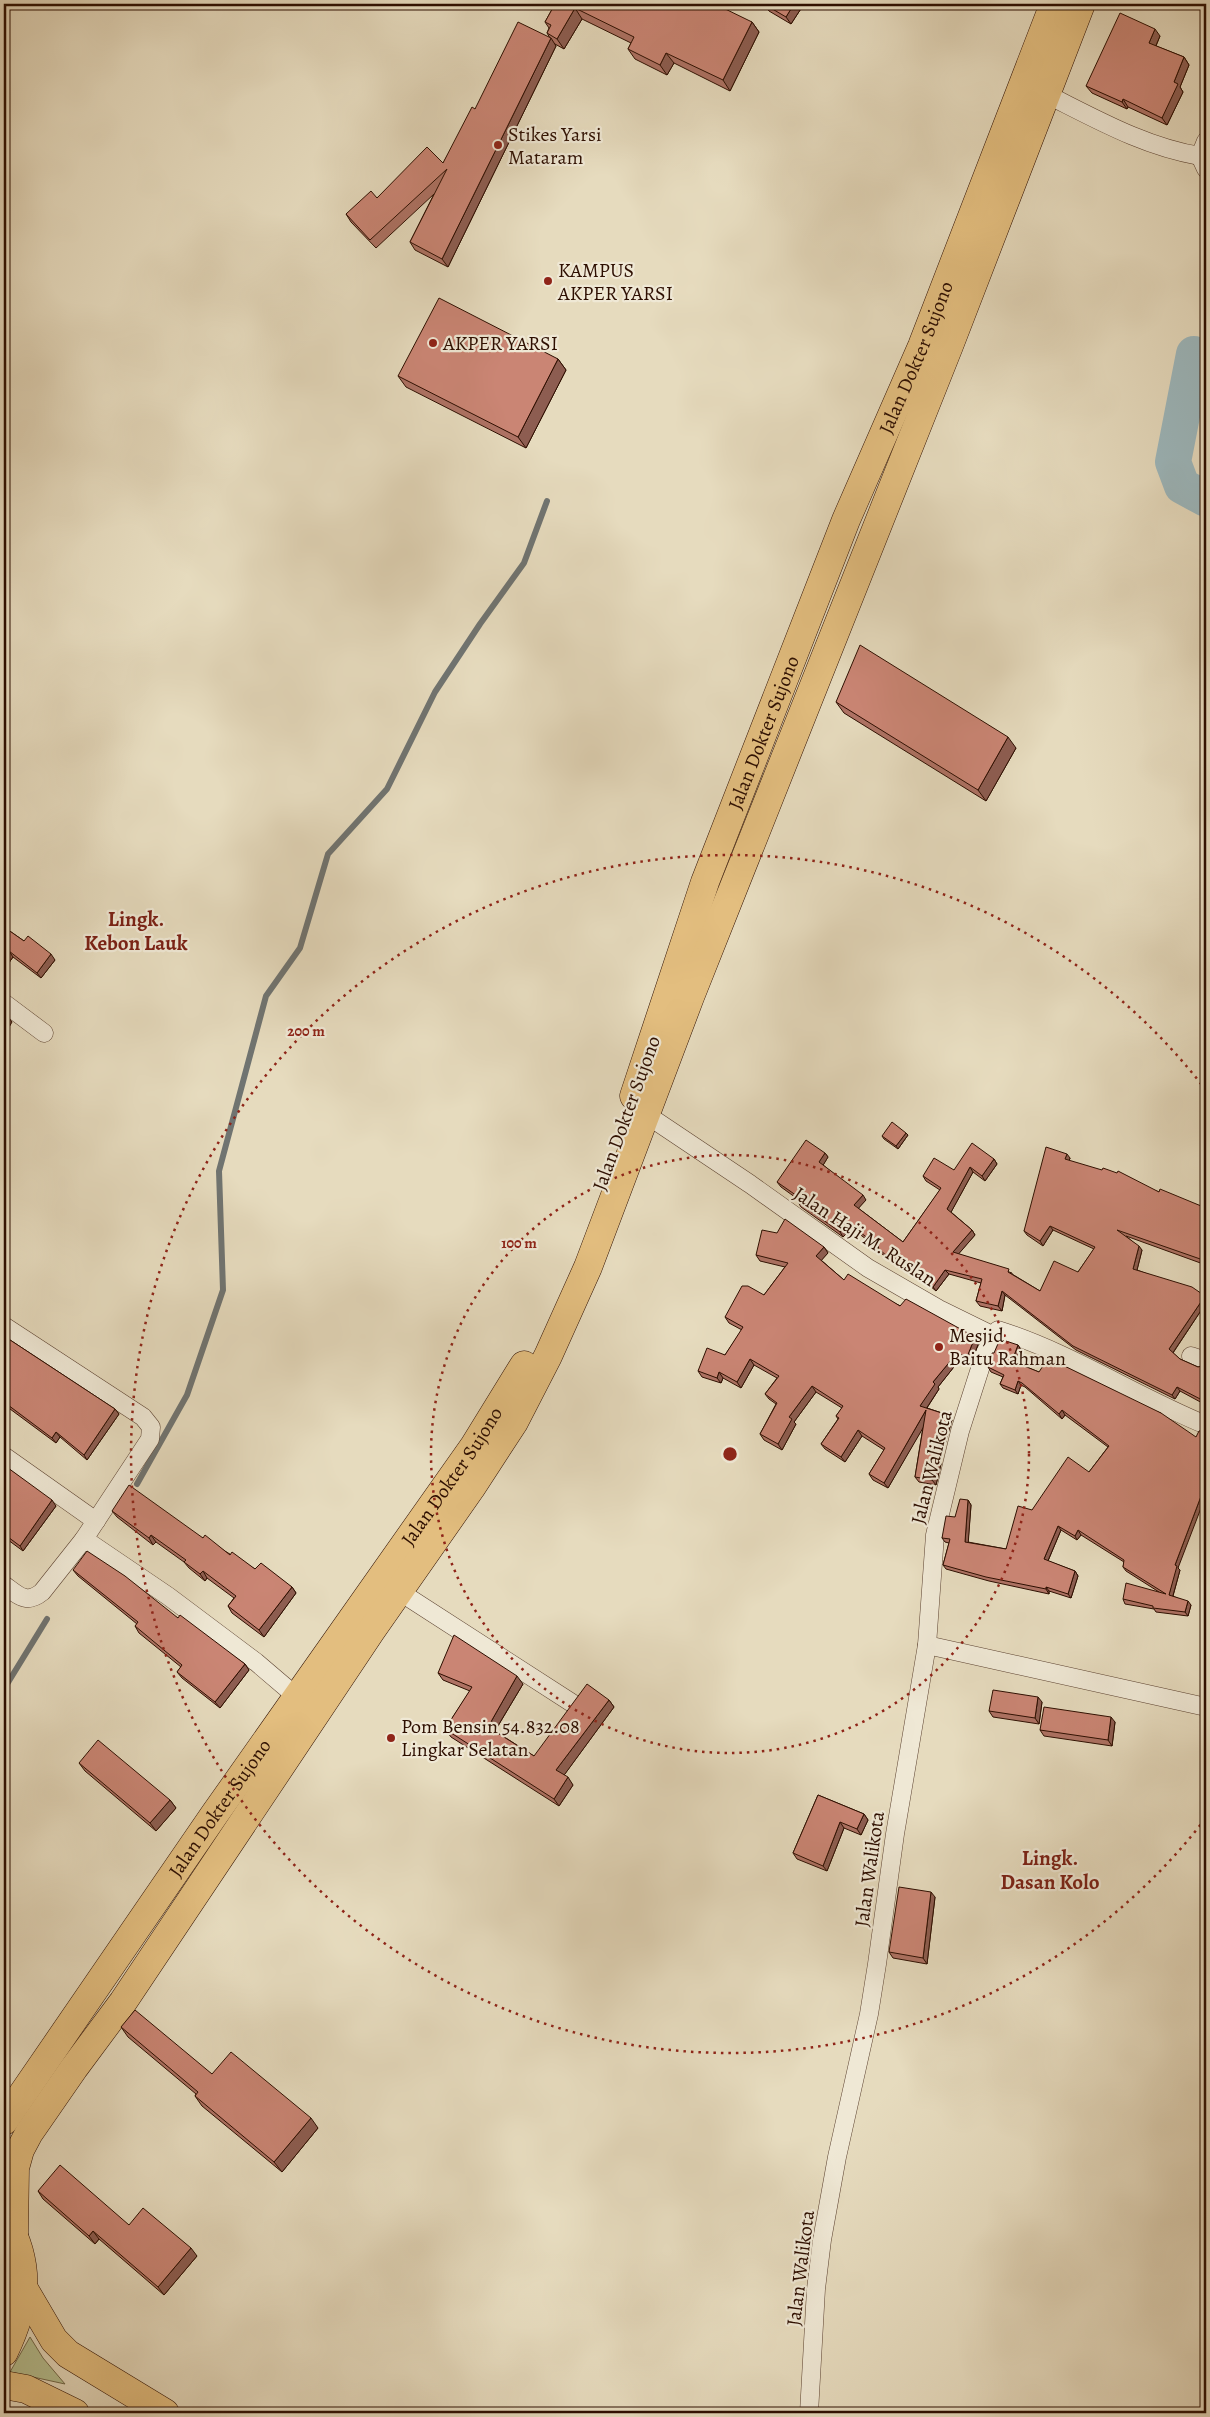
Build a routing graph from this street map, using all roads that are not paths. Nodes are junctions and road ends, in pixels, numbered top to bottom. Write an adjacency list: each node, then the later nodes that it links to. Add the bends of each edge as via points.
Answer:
1 (1054, 4): 10 (highway, Jalan Dokter Sujono, via 922,346 846,520 704,882 639,1084 572,1258 527,1359)
2 (1081, 4): 3 (highway)
3 (1046, 94): 4 (street, via 1162,148); 7 (highway, via 690,997)
4 (1204, 155)
5 (4, 1003): 6 (street)
6 (44, 1033)
7 (647, 1115): 9 (street, Jalan Haji M. Ruslan, via 868,1268); 10 (highway, via 584,1276 548,1356)
8 (4, 1326): 13 (street, via 142,1417 152,1427 150,1439)
9 (994, 1336): 11 (street, Jalan Haji M. Ruslan, via 998,1330 1038,1344); 17 (street, Jalan Walikota, via 985,1353 960,1431 936,1528)
10 (506, 1416): 16 (highway); 18 (highway, Jalan Dokter Sujono)
11 (1206, 1424)
12 (4, 1456): 13 (street)
13 (96, 1521): 14 (street)
14 (84, 1539): 15 (street, via 34,1598 22,1596); 18 (street, via 224,1638)
15 (4, 1585)
16 (400, 1592): 19 (street); 22 (highway)
17 (927, 1644): 20 (street); 30 (street, Jalan Walikota, via 869,2014 822,2240)
18 (297, 1697): 21 (highway, Jalan Dokter Sujono)
19 (572, 1703)
20 (1206, 1707)
21 (133, 1933): 22 (highway); 23 (highway, Jalan Dokter Sujono)
22 (157, 1949): 24 (highway, via 123,2002 44,2110 20,2150)
23 (4, 2121)
24 (9, 2226): 25 (highway, via 22,2261)
25 (24, 2289): 26 (highway, via 17,2324); 29 (highway, via 54,2340 68,2354)
26 (4, 2352)
27 (4, 2385): 28 (highway, via 26,2389)
28 (75, 2413)
29 (165, 2413)
30 (809, 2413)

